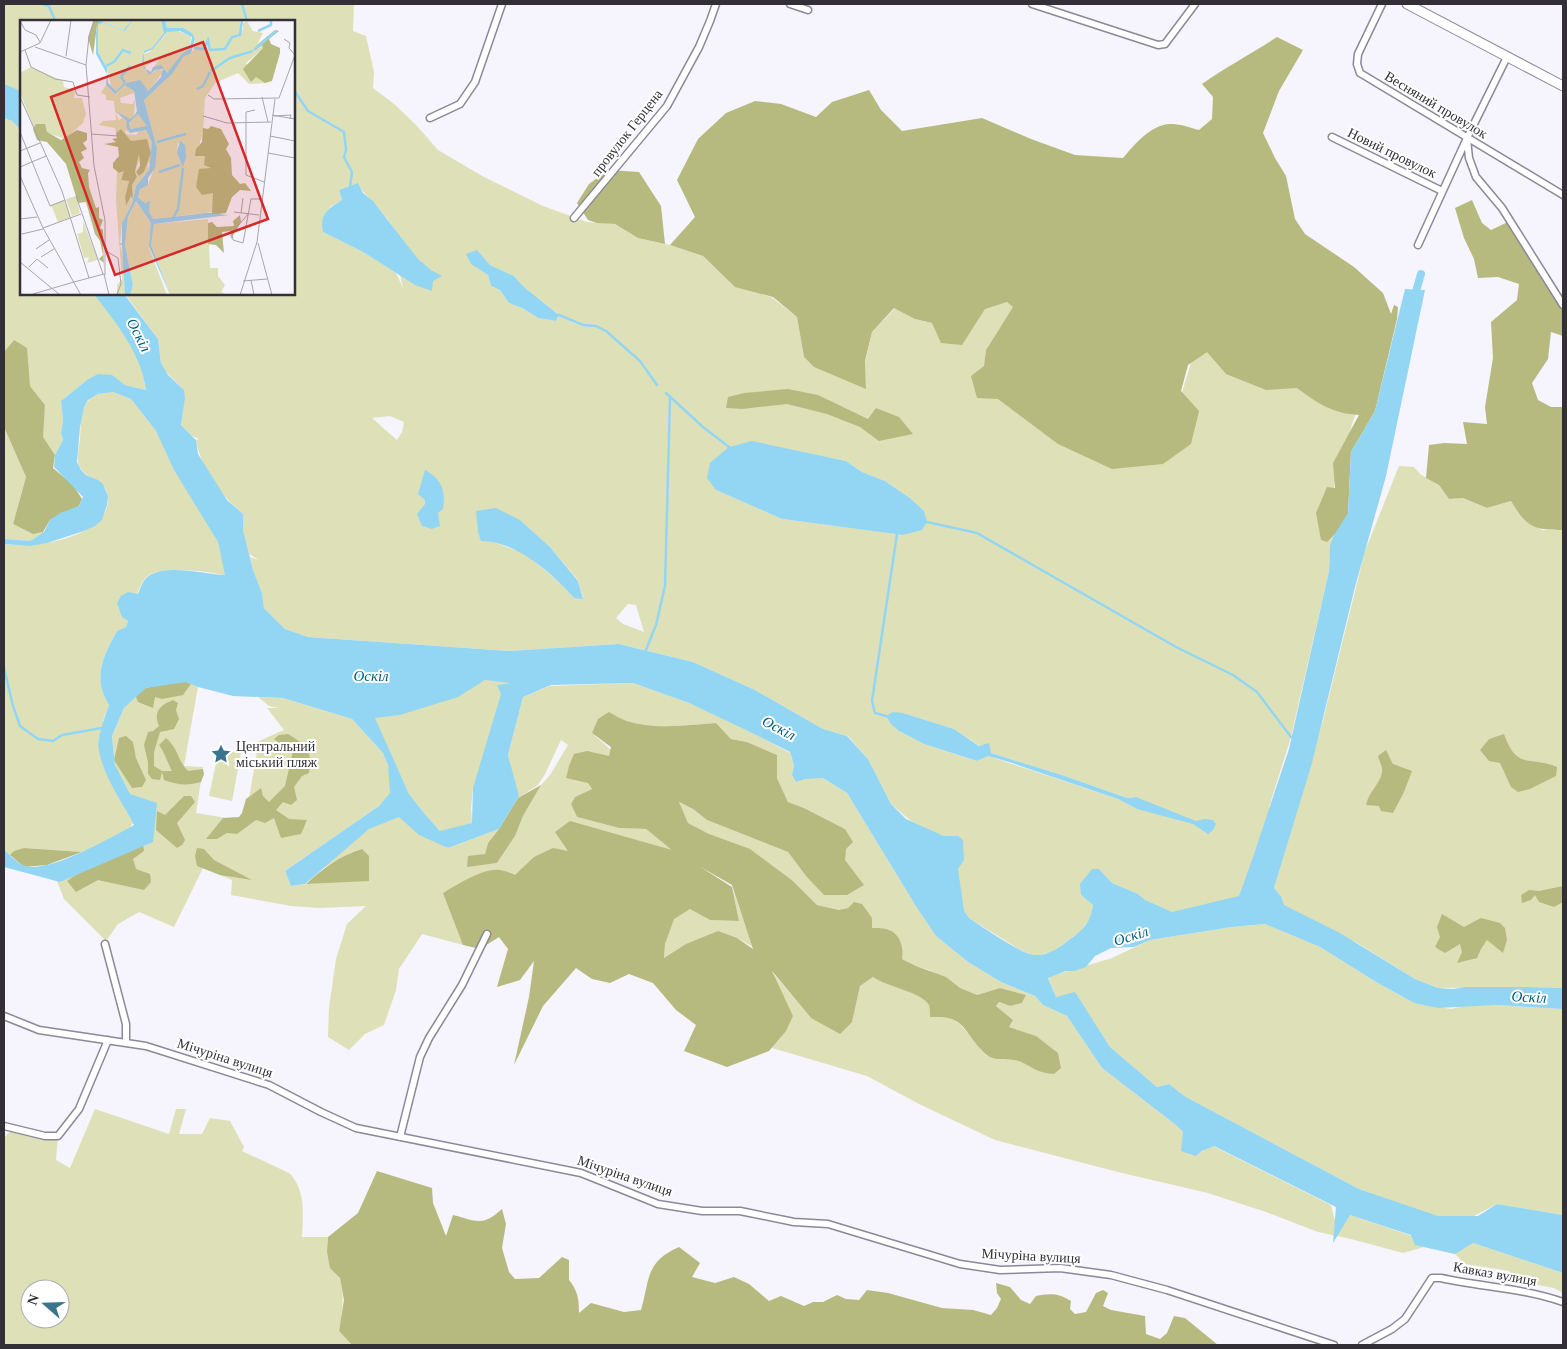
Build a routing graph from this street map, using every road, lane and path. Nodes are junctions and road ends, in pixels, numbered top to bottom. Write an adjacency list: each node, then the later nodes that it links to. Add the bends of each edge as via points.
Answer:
1 (502, 4): 11 (street, via 475,82 460,104)
2 (716, 4): 16 (street, провулок Герцена, via 699,47 667,106)
3 (790, 4): 8 (street)
4 (1032, 4): 5 (street, via 1158,45 1165,44)
5 (1194, 4)
6 (1382, 4): 13 (street, Весняний провулок, via 1358,54 1360,73)
7 (1407, 4): 9 (street)
8 (808, 10)
9 (1507, 57): 10 (street); 13 (street)
10 (1563, 86)
11 (430, 118)
12 (1332, 137): 14 (street, Новий провулок)
13 (1467, 138): 14 (street); 15 (street, Весняний провулок); 18 (street, via 1469,158 1476,177 1502,208)
14 (1442, 191): 17 (street)
15 (1563, 195)
16 (574, 218)
17 (1418, 245)
18 (1563, 305)
19 (487, 934): 25 (street, via 420,1057)
20 (105, 944): 23 (street, via 126,1024)
21 (4, 1016): 22 (street, Мічуріна вулиця, via 39,1030)
22 (108, 1040): 23 (street, Мічуріна вулиця); 24 (street, via 78,1109 58,1136)
23 (126, 1042): 25 (street, Мічуріна вулиця, via 269,1085 356,1128)
24 (4, 1126)
25 (400, 1137): 27 (street, Мічуріна вулиця, via 581,1172 658,1204 740,1211 794,1222 828,1224 960,1264 1000,1270 1060,1268 1111,1275)
26 (1563, 1302): 28 (street, Кавказ вулиця, via 1496,1286 1432,1278 1405,1318)
27 (1334, 1345)
28 (1362, 1345)

